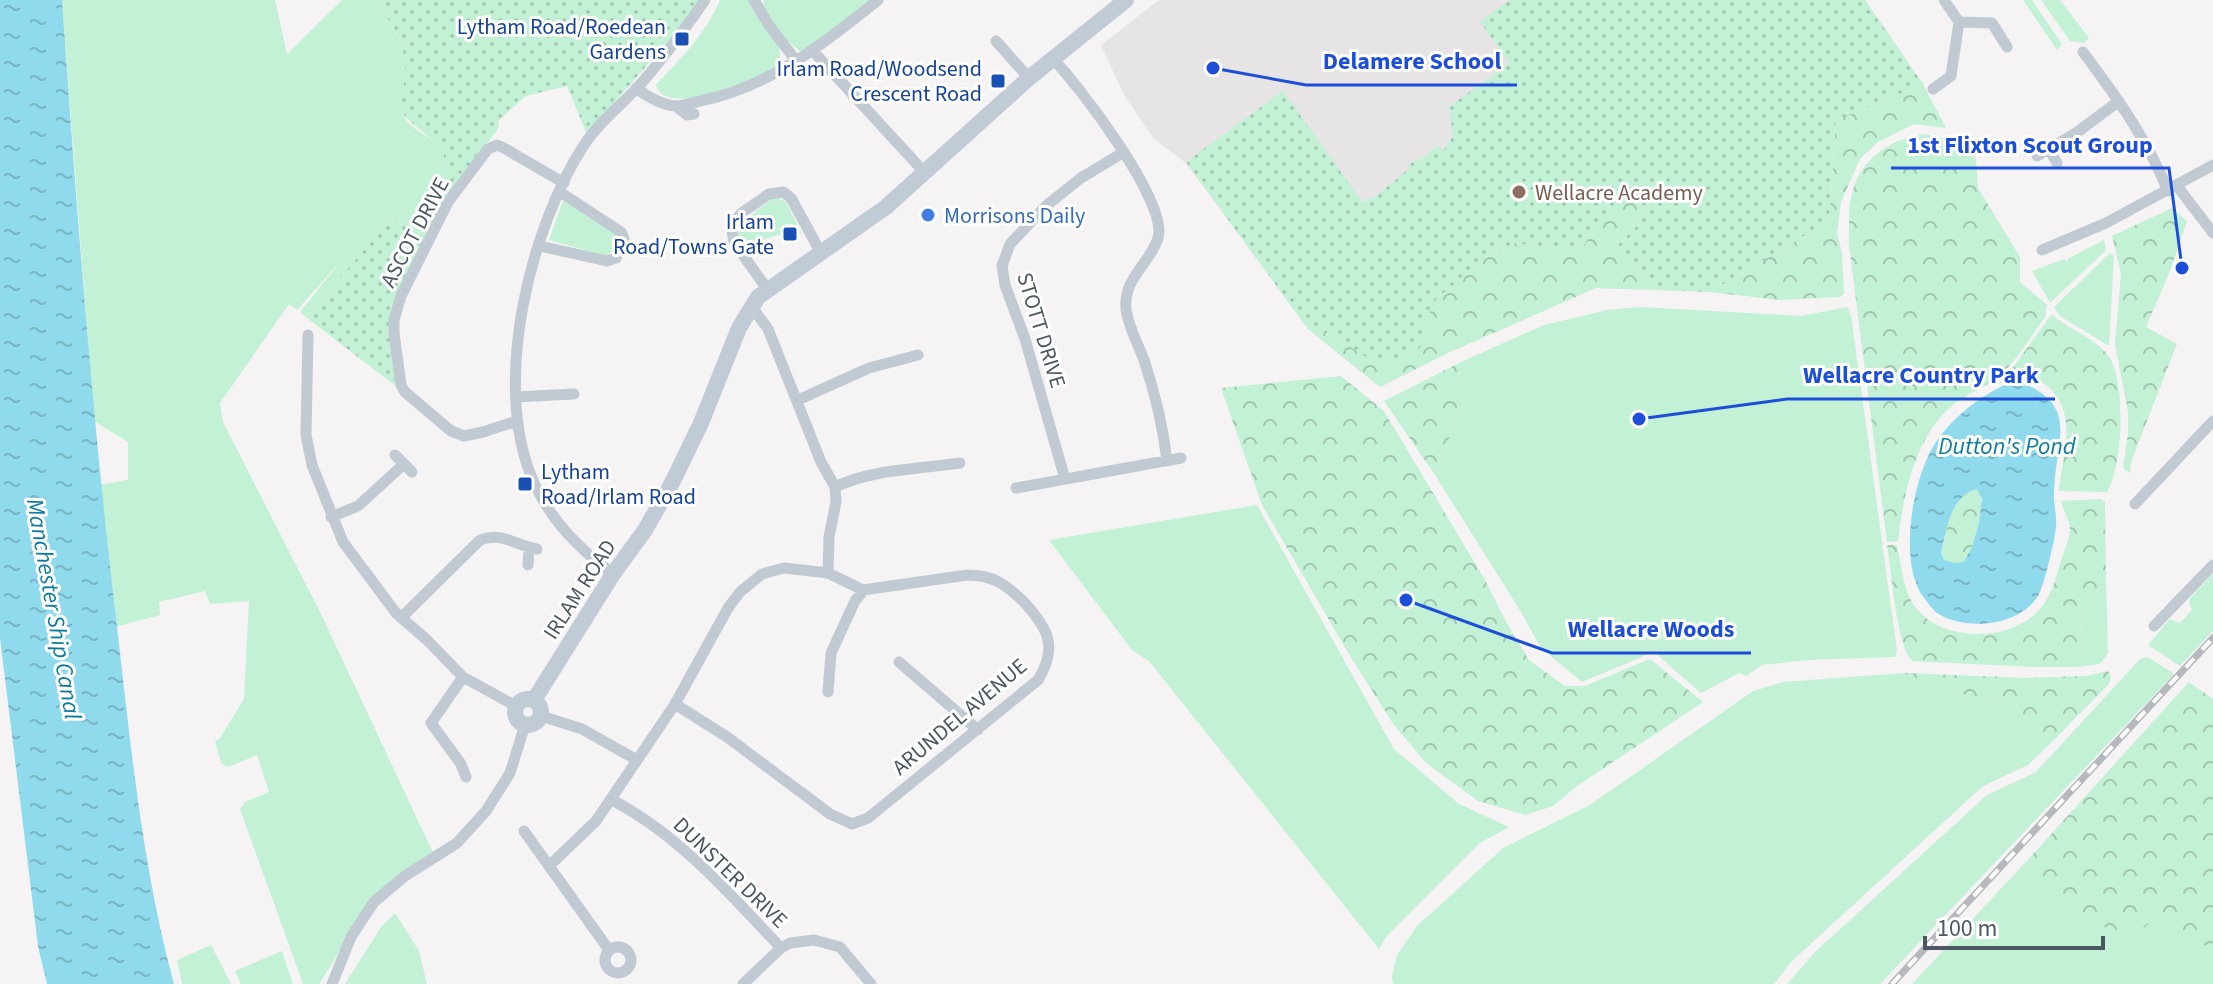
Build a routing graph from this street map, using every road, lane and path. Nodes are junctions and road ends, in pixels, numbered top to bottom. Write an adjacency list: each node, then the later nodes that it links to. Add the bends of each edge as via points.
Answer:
1 (705, 0): 14 (street)
2 (754, 0): 12 (street)
3 (878, 0): 9 (street)
4 (1126, 0): 11 (street, IRLAM ROAD)
5 (1944, 0): 6 (street)
6 (1959, 22): 8 (street, via 1992,23); 15 (street, via 1951,76)
7 (996, 41): 13 (street)
8 (2007, 47)
9 (813, 51): 12 (street); 24 (street)
10 (2083, 52): 16 (street)
11 (1052, 58): 13 (street, IRLAM ROAD); 20 (street, via 1071,76)
12 (797, 62): 17 (street, via 741,90)
13 (1029, 78): 24 (street, IRLAM ROAD)
14 (636, 88): 17 (street); 25 (street, via 584,144)
15 (1933, 89)
16 (2119, 101): 19 (street); 26 (street)
17 (676, 106): 18 (street)
18 (694, 114)
19 (2049, 149): 21 (street); 22 (street)
20 (1124, 152): 41 (street, via 1159,231 1126,300 1157,402); 44 (street, STOTT DRIVE, via 1047,205 1010,244 1002,266)
21 (2037, 156)
22 (2057, 163)
23 (2213, 165): 26 (street)
24 (925, 173): 30 (street, IRLAM ROAD)
25 (562, 187): 28 (street); 28 (street, ASCOT DRIVE, via 621,232 619,254 607,261); 38 (street, ASCOT DRIVE, via 504,148 488,149 448,202 394,320 401,385 412,401 464,436)
26 (2172, 188): 27 (street); 29 (street)
27 (2213, 233)
28 (540, 246): 36 (street, via 522,303)
29 (2042, 250)
30 (821, 253): 31 (street, IRLAM ROAD); 31 (street, via 791,198 783,192 769,194 734,221 732,231)
31 (767, 289): 32 (street, IRLAM ROAD)
32 (752, 307): 37 (street, via 768,329); 52 (street, IRLAM ROAD, via 673,481)
33 (292, 344): 48 (street, via 308,340 306,435)
34 (918, 355): 37 (street, via 869,368)
35 (574, 394): 36 (street)
36 (516, 397): 38 (street)
37 (798, 400): 45 (street)
38 (517, 421): 52 (street, via 524,455 546,505 576,545)
39 (2213, 421): 47 (street)
40 (1181, 458): 41 (street)
41 (1167, 461): 44 (street)
42 (404, 463): 48 (street, via 358,506)
43 (960, 463): 45 (street, via 871,476)
44 (1065, 479): 46 (street)
45 (835, 487): 51 (street)
46 (1016, 488)
47 (2135, 504)
48 (331, 517): 54 (street, via 343,542)
49 (528, 565): 54 (street, via 533,548 501,536 480,540)
50 (2213, 565): 55 (street)
51 (828, 573): 53 (street); 59 (street, via 784,568 750,582 728,608)
52 (613, 574): 61 (street, IRLAM ROAD)
53 (864, 590): 58 (street, via 831,653); 63 (street, ARUNDEL AVENUE, via 983,575 1008,587 1041,620 1048,638 1046,668 1029,689)
54 (401, 618): 57 (street)
55 (2154, 626)
56 (902, 669): 63 (street)
57 (463, 677): 60 (street); 65 (street, via 431,723)
58 (825, 683)
59 (675, 704): 63 (street, ARUNDEL AVENUE, via 830,814 852,824 868,818); 64 (street)
60 (516, 706): 61 (street, via 526,699); 62 (street, via 516,718)
61 (537, 708): 62 (street, via 537,722); 64 (street)
62 (525, 725): 71 (street, via 510,773 493,802 457,843 374,902 351,937)
63 (978, 730)
64 (637, 760): 66 (street)
65 (466, 777)
66 (612, 800): 68 (street); 69 (street, DUNSTER DRIVE, via 675,842)
67 (526, 839): 68 (street)
68 (550, 865): 70 (street)
69 (781, 948): 72 (street, DUNSTER DRIVE); 73 (street, DUNSTER DRIVE, via 802,941 829,942 840,947)
70 (609, 950)
71 (332, 984)
72 (743, 984)
73 (871, 984)

